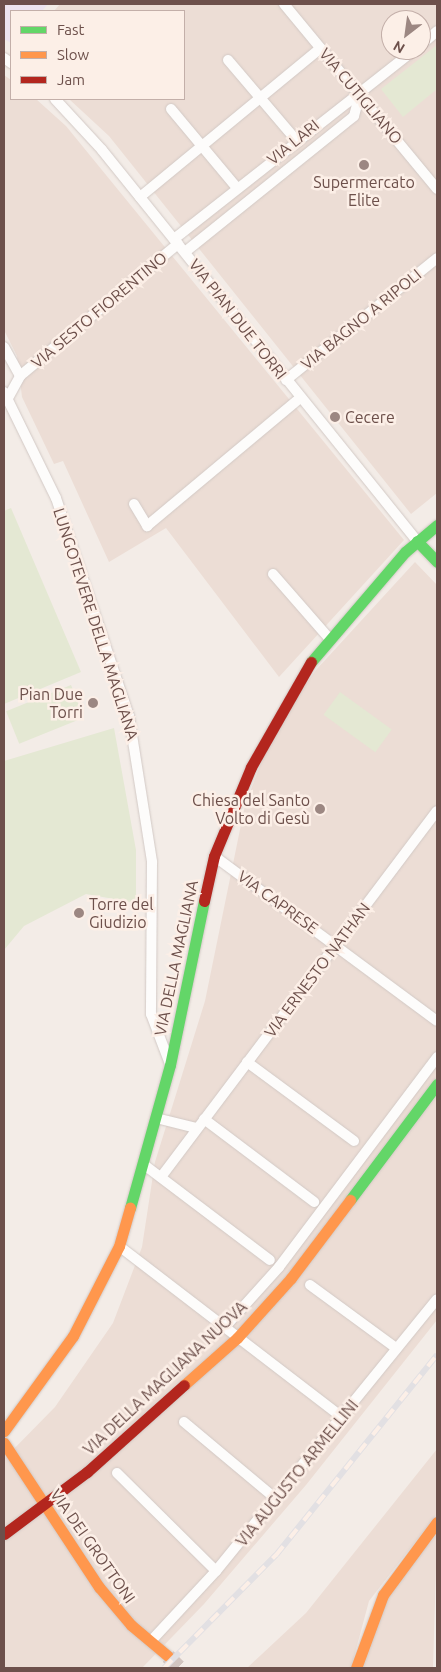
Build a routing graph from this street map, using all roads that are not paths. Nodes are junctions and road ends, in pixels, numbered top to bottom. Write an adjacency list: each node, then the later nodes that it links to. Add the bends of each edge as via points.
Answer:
1 (284, 4): 2 (street, VIA CUTIGLIANO)
2 (321, 48): 5 (street, VIA CUTIGLIANO); 6 (street)
3 (228, 60): 6 (street)
4 (402, 60): 5 (street, VIA LARI)
5 (360, 94): 9 (street, VIA LARI); 12 (street, VIA CUTIGLIANO); 14 (street, via 354,116)
6 (260, 98): 9 (street); 10 (street)
7 (56, 100): 13 (street, VIA PIAN DUE TORRI)
8 (171, 109): 10 (street)
9 (296, 140): 11 (street, VIA LARI)
10 (202, 146): 11 (street); 13 (street)
11 (237, 188): 14 (street, VIA LARI)
12 (437, 189)
13 (140, 197): 14 (street, VIA PIAN DUE TORRI)
14 (179, 245): 17 (street, VIA SESTO FIORENTINO); 18 (street, VIA PIAN DUE TORRI)
15 (437, 258): 18 (street, VIA BAGNO A RIPOLI)
16 (4, 347): 17 (street)
17 (20, 376): 19 (street, LUNGOTEVERE DELLA MAGLIANA)
18 (286, 380): 20 (street, VIA PIAN DUE TORRI)
19 (6, 395): 33 (street, LUNGOTEVERE DELLA MAGLIANA, via 56,498 136,745 153,870 150,1014)
20 (300, 398): 21 (street, via 147,526); 23 (street, VIA PIAN DUE TORRI)
21 (134, 504)
22 (437, 525): 23 (main road, VIA DELLA MAGLIANA)
23 (417, 541): 24 (main road); 26 (main road, VIA DELLA MAGLIANA)
24 (437, 562)
25 (273, 574): 26 (street)
26 (328, 638): 28 (main road, VIA DELLA MAGLIANA, via 273,722)
27 (437, 810): 29 (street, VIA ERNESTO NATHAN)
28 (214, 856): 29 (street, VIA CAPRESE); 33 (main road, VIA DELLA MAGLIANA)
29 (336, 946): 30 (street, VIA CAPRESE); 32 (street, VIA ERNESTO NATHAN)
30 (437, 1021)
31 (437, 1057): 46 (street, VIA DELLA MAGLIANA NUOVA, via 279,1267)
32 (247, 1062): 36 (street, VIA ERNESTO NATHAN); 38 (street)
33 (170, 1065): 35 (main road, VIA DELLA MAGLIANA)
34 (437, 1084): 47 (main road, VIA DELLA MAGLIANA NUOVA, via 290,1278)
35 (156, 1118): 37 (street); 39 (main road, VIA DELLA MAGLIANA)
36 (204, 1119): 37 (street, VIA ERNESTO NATHAN); 41 (street)
37 (196, 1128): 40 (street, VIA ERNESTO NATHAN)
38 (354, 1141)
39 (143, 1164): 40 (street); 42 (main road, VIA DELLA MAGLIANA)
40 (161, 1176): 43 (street)
41 (314, 1202)
42 (118, 1246): 46 (street); 51 (main road, VIA DELLA MAGLIANA, via 73,1336)
43 (270, 1260)
44 (310, 1285): 48 (street)
45 (437, 1299): 48 (street, VIA AUGUSTO ARMELLINI)
46 (225, 1327): 47 (street)
47 (237, 1338): 49 (street); 55 (main road, VIA DELLA MAGLIANA NUOVA)
48 (396, 1348): 49 (street, VIA AUGUSTO ARMELLINI)
49 (343, 1418): 54 (street, VIA AUGUSTO ARMELLINI)
50 (184, 1422): 54 (street)
51 (4, 1431)
52 (4, 1444): 55 (main road, VIA DEI GROTTONI)
53 (117, 1473): 58 (street)
54 (276, 1499): 58 (street, VIA AUGUSTO ARMELLINI)
55 (44, 1506): 57 (main road, VIA DELLA MAGLIANA NUOVA); 59 (main road, VIA DEI GROTTONI, via 107,1598)
56 (437, 1522): 61 (main road, via 383,1595)
57 (4, 1534)
58 (216, 1571): 59 (street, VIA AUGUSTO ARMELLINI)
59 (151, 1641): 60 (main road, VIA DEI GROTTONI)
60 (168, 1656)
61 (356, 1668)

